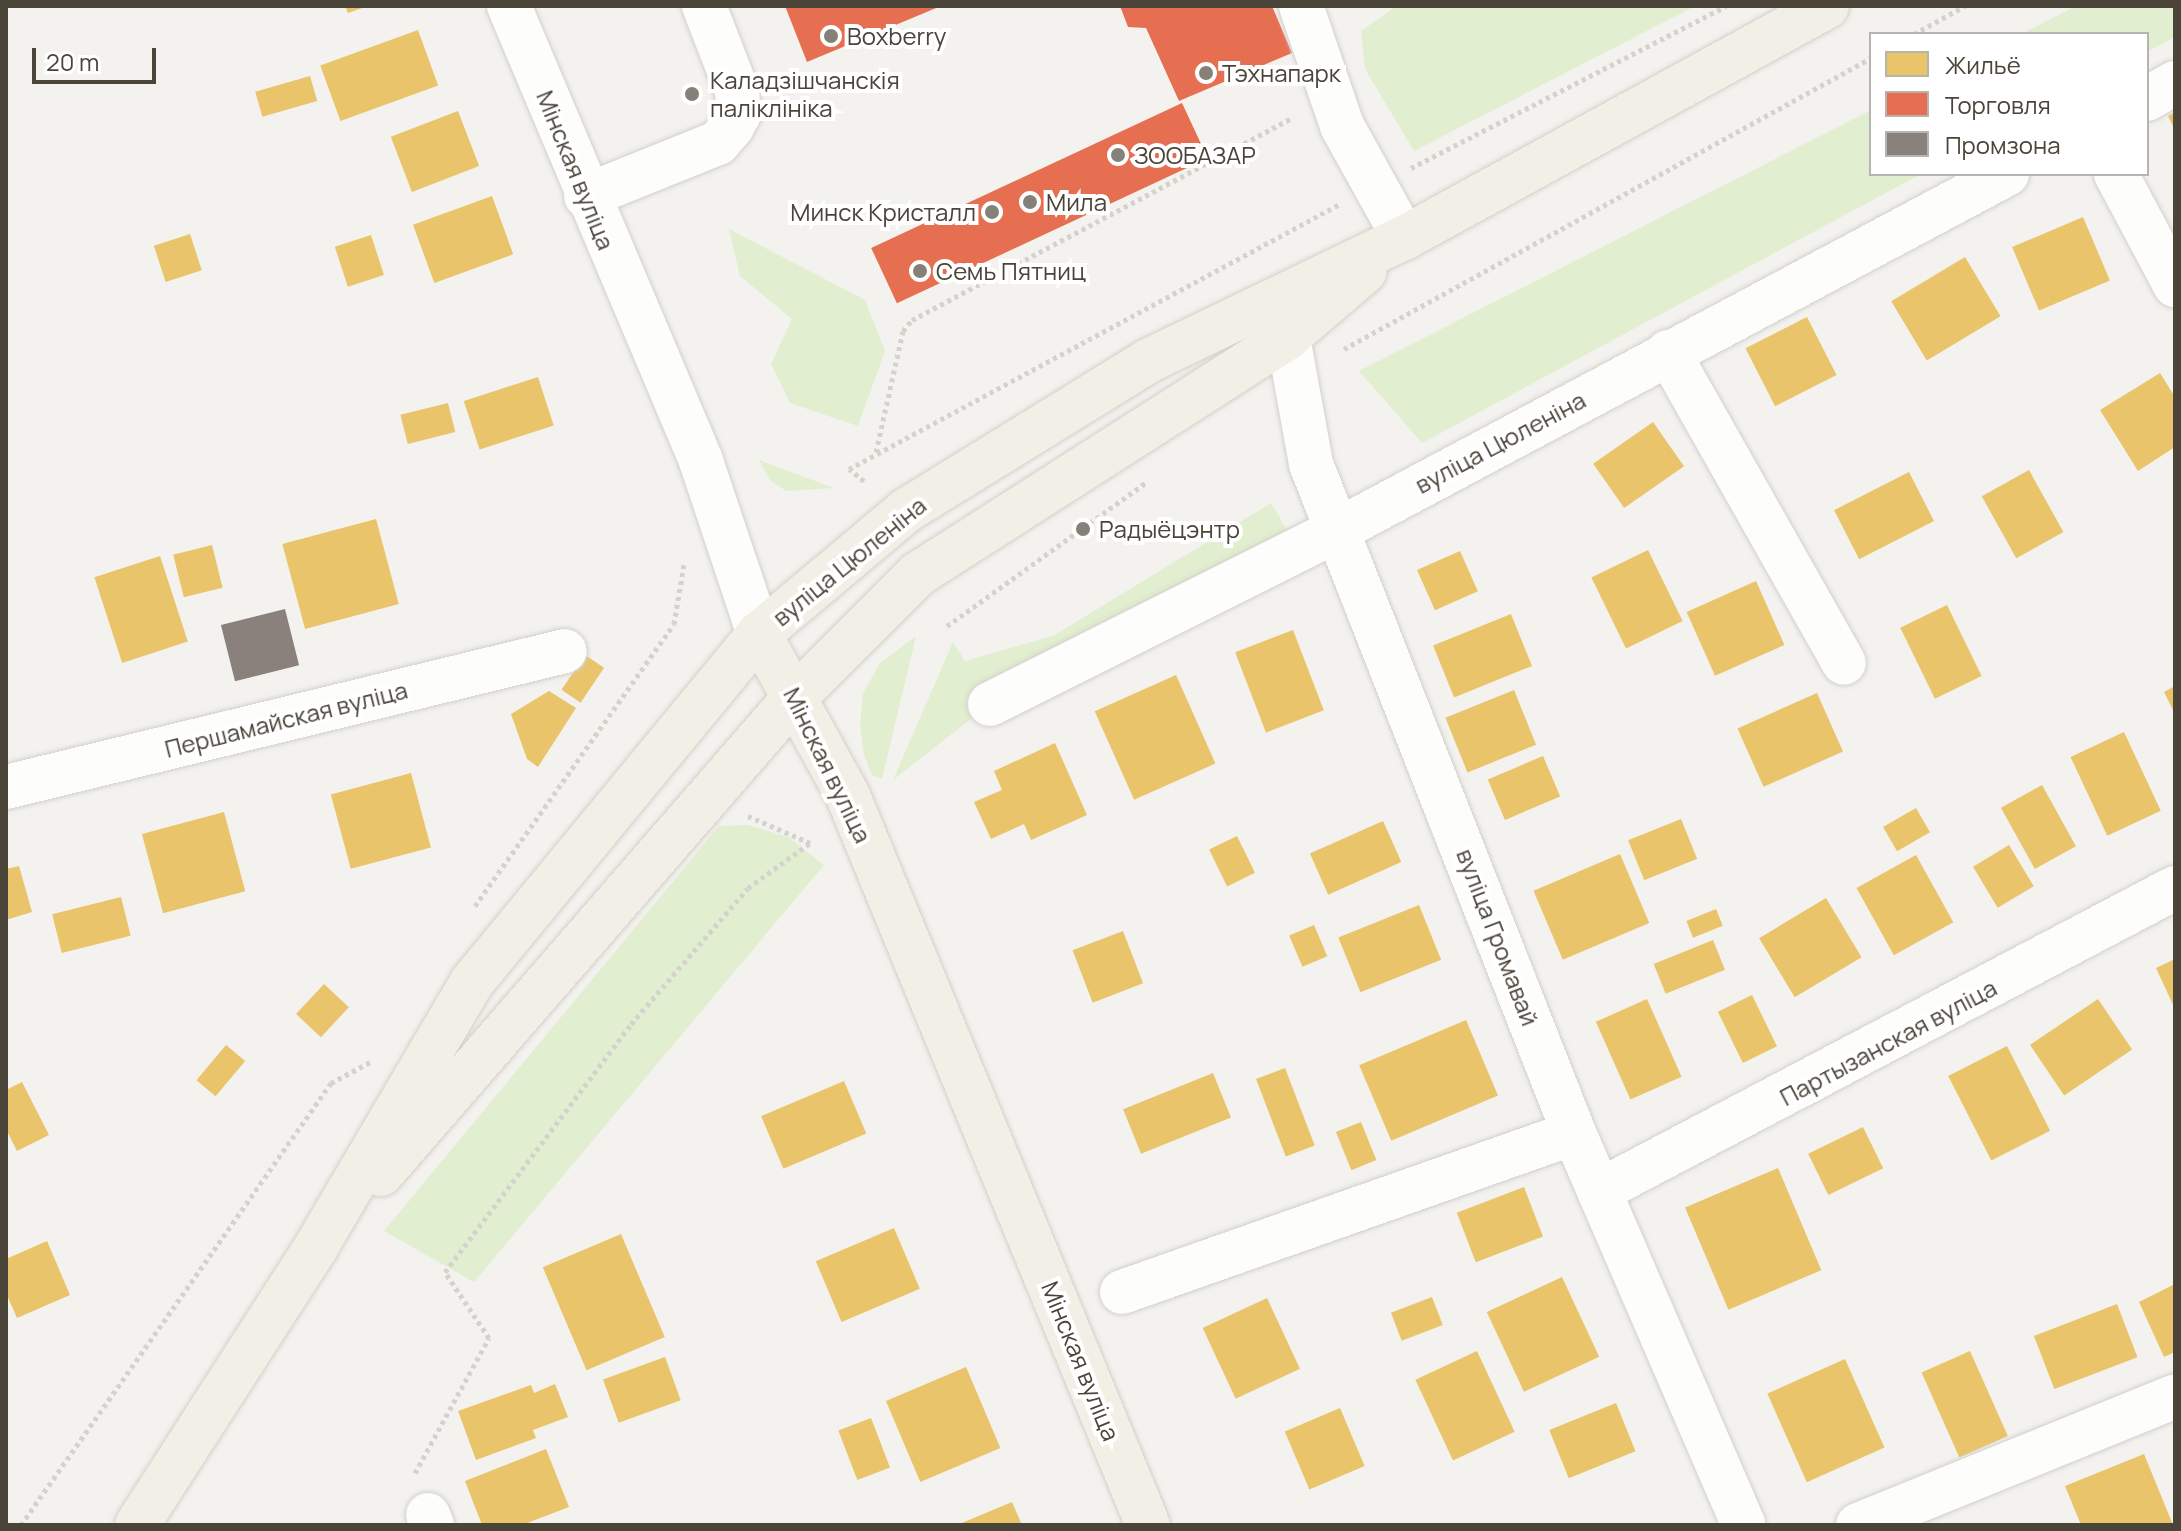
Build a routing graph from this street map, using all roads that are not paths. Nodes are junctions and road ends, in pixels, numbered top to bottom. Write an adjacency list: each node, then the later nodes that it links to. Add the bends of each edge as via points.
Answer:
1 (509, 6): 9 (street, Мінская вуліца)
2 (704, 6): 9 (street, via 737,91 739,114 732,127 718,143)
3 (1301, 6): 10 (street, via 1342,126 1348,195)
4 (1827, 6): 10 (main road, вуліца Цюленіна)
5 (2175, 83): 6 (street)
6 (2149, 98)
7 (2003, 176): 12 (street, вуліца Цюленіна)
8 (2117, 176): 11 (street)
9 (586, 196): 15 (street, Мінская вуліца, via 701,461)
10 (1404, 238): 13 (main road, вуліца Цюленіна); 15 (main road, вуліца Цюленіна, via 1148,361 907,510)
11 (2175, 285)
12 (1668, 352): 14 (street, вуліца Цюленіна); 17 (street)
13 (1292, 357): 14 (street, вуліца Громавай, via 1311,464); 18 (main road, вуліца Цюленіна, via 918,574)
14 (1338, 530): 19 (street, вуліца Цюленіна); 22 (street, вуліца Громавай)
15 (759, 634): 18 (main road, Мінская вуліца); 24 (main road, вуліца Цюленіна, via 472,982)
16 (565, 651): 20 (street, Першамайская вуліца)
17 (1844, 663)
18 (796, 696): 24 (main road, вуліца Цюленіна); 28 (main road, Мінская вуліца, via 860,822)
19 (990, 704)
20 (6, 787)
21 (2175, 888): 23 (street, Партызанская вуліца)
22 (1574, 1133): 23 (street, вуліца Громавай); 25 (street)
23 (1599, 1191): 29 (street, вуліца Громавай)
24 (316, 1247): 27 (main road)
25 (1122, 1292)
26 (2175, 1396): 30 (street)
27 (137, 1525)
28 (1148, 1525)
29 (1744, 1525)
30 (1858, 1525)

